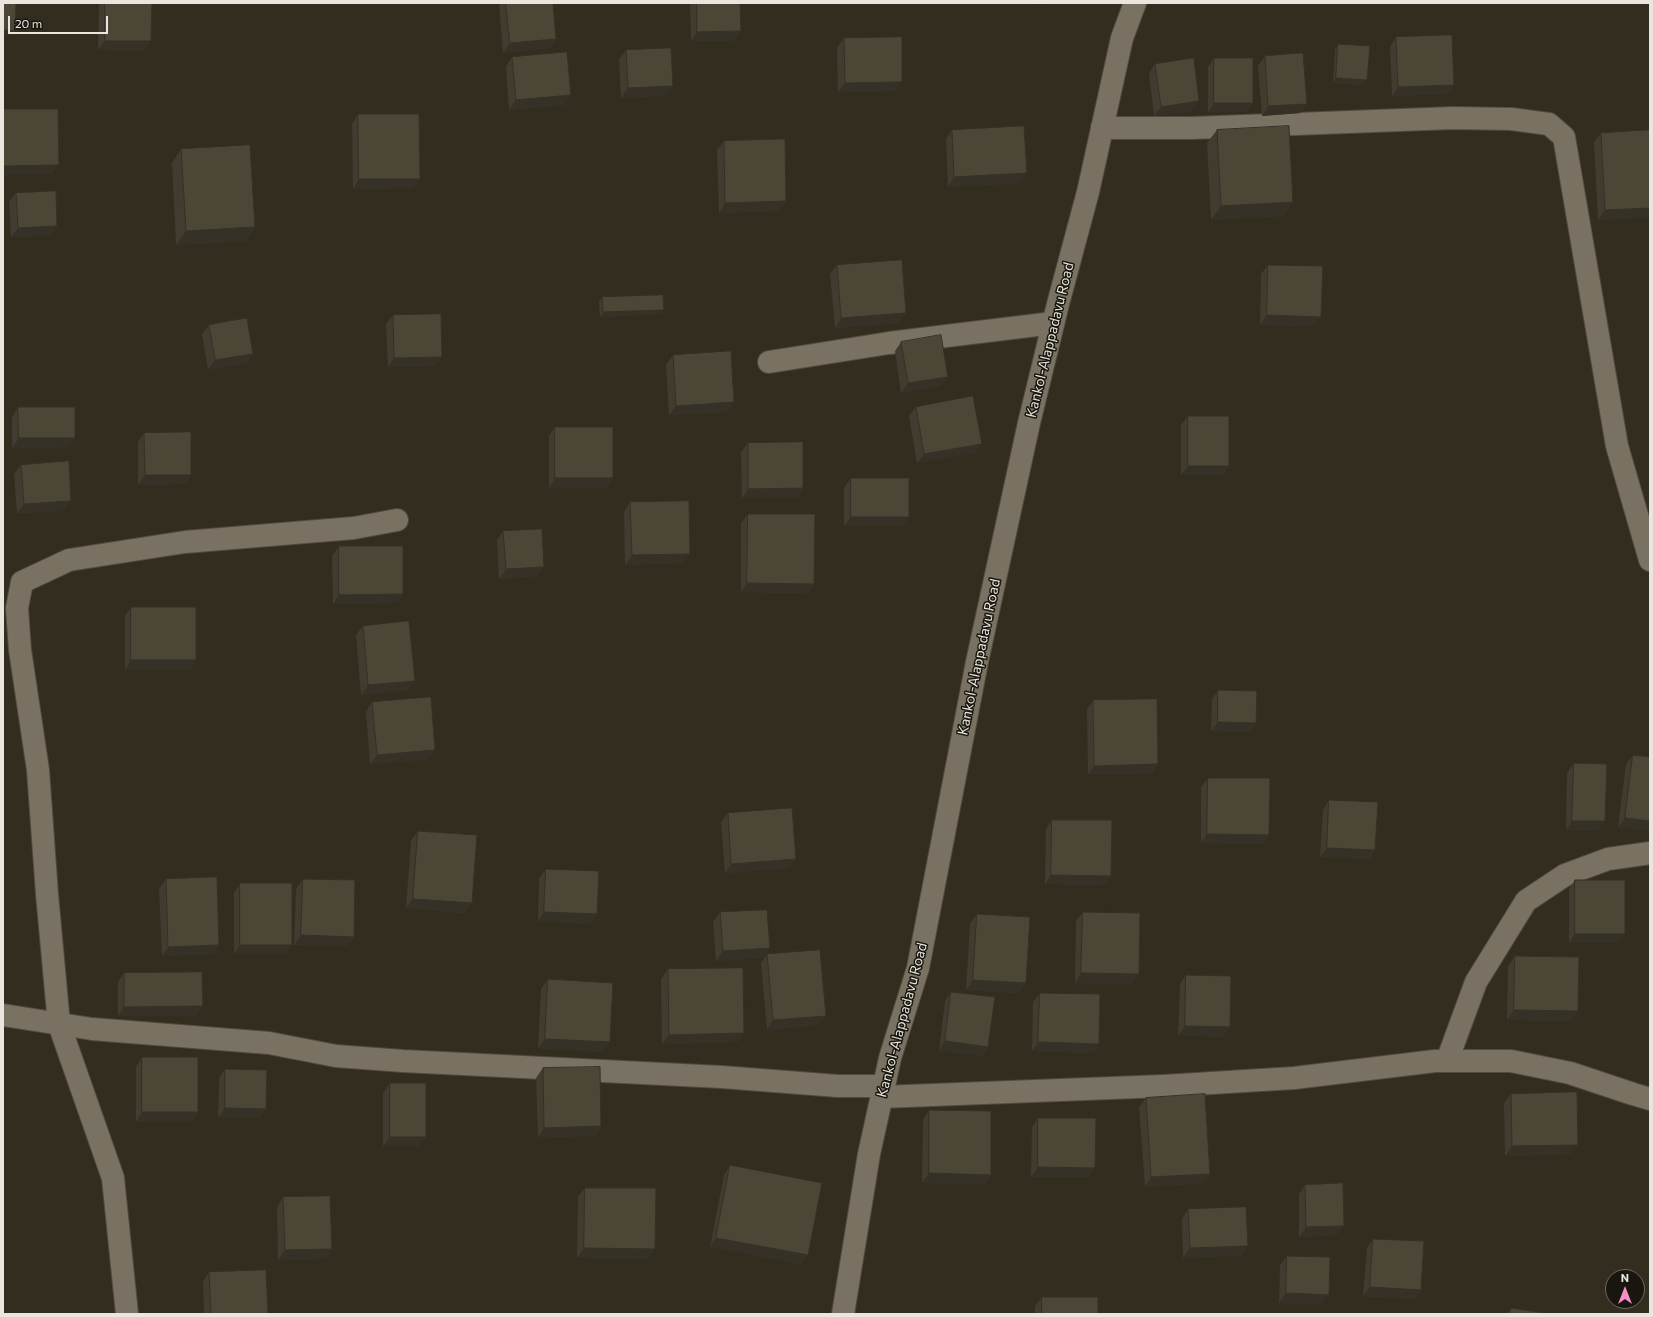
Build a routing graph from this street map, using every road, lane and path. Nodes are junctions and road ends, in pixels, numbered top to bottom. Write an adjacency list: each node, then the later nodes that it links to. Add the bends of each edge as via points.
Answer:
1 (1134, 3): 2 (street, Kankol-Alappadavu Road, via 1122,38)
2 (1102, 128): 3 (street, Kankol-Alappadavu Road, via 1088,192); 6 (street, via 1192,128 1453,118 1511,119 1550,124 1564,137 1618,446)
3 (1053, 323): 4 (street, via 888,342); 11 (street, Kankol-Alappadavu Road, via 977,662 918,968 890,1058)
4 (769, 362)
5 (397, 520): 9 (street, via 354,528 185,542 69,560 22,582 16,608 19,643 38,770)
6 (1650, 560)
7 (1650, 853): 10 (street, via 1608,859 1565,875 1526,902 1476,982)
8 (3, 1015): 9 (street)
9 (60, 1024): 11 (street, via 92,1029 269,1043 336,1056 714,1077); 13 (street, via 113,1178)
10 (1447, 1061): 11 (street, via 1294,1078 1155,1086); 12 (street, via 1511,1061 1570,1073)
11 (883, 1092): 14 (street, Kankol-Alappadavu Road)
12 (1650, 1099)
13 (127, 1314)
14 (843, 1314)

